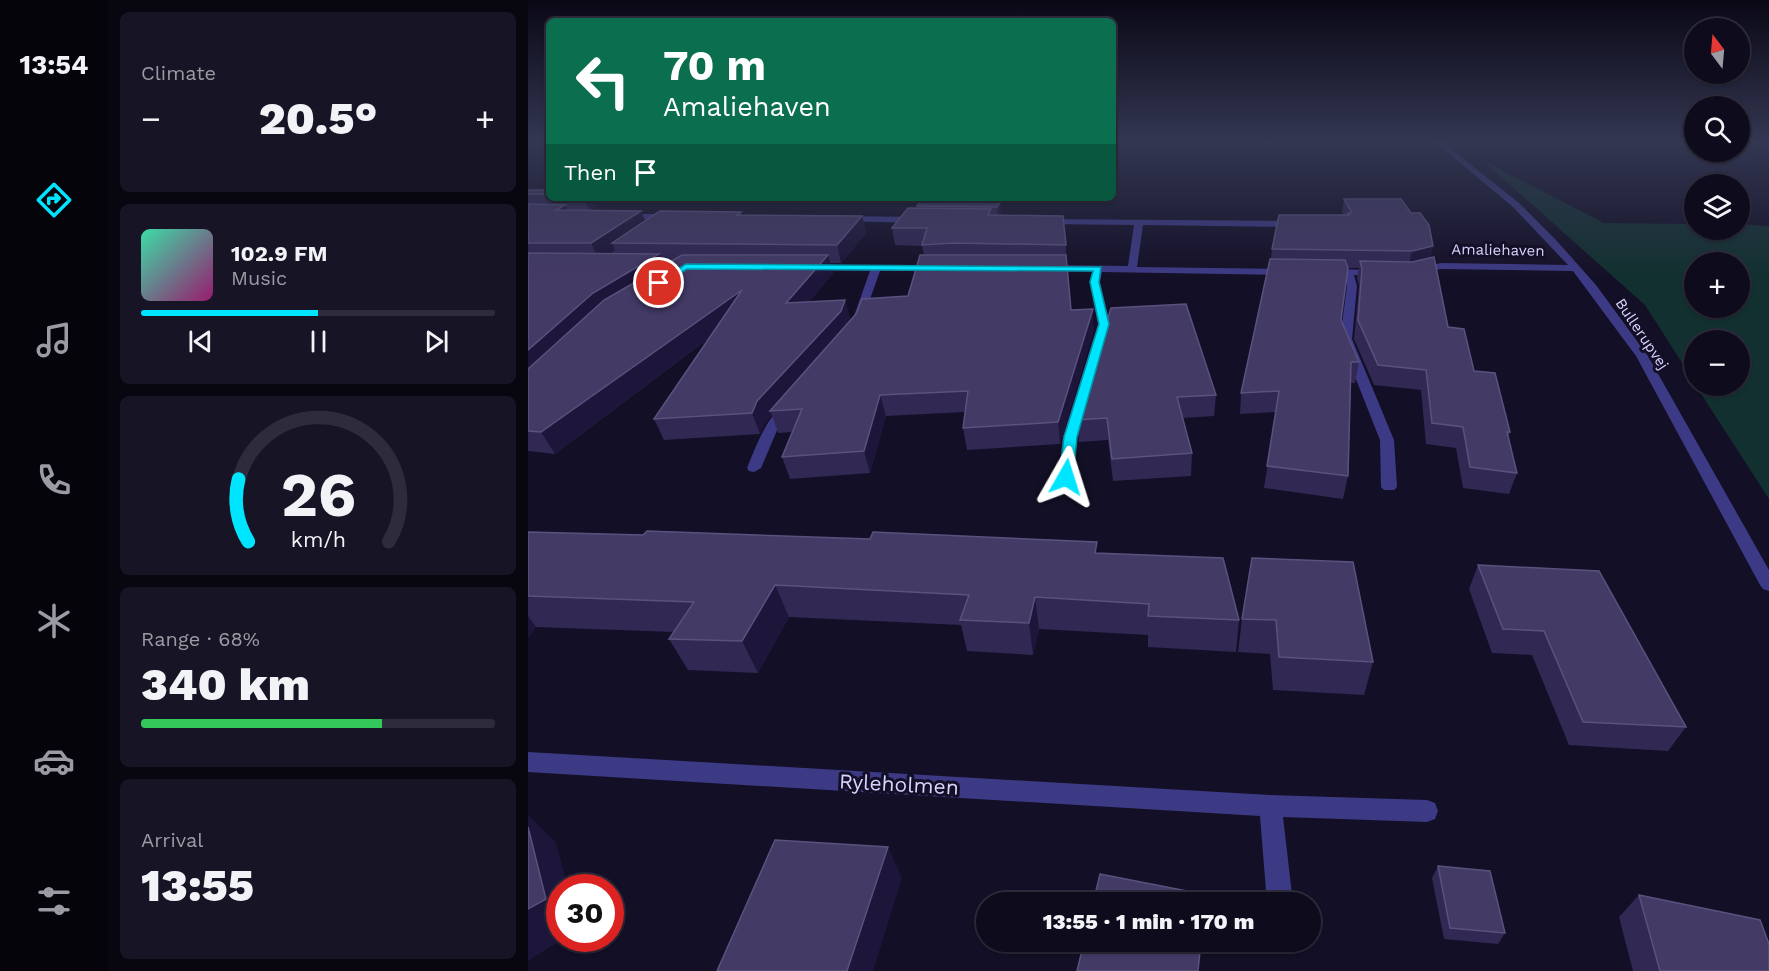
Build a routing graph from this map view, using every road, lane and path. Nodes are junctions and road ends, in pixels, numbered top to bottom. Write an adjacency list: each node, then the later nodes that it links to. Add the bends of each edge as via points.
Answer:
1 (1493, 187): 14 (street, Bullerupvej)
2 (617, 216): 8 (street, via 676,217)
3 (833, 219): 4 (street)
4 (927, 220)
5 (1032, 221): 6 (street)
6 (1139, 222): 7 (street); 15 (street)
7 (1303, 224)
8 (655, 229)
9 (947, 267): 11 (street)
10 (799, 268): 11 (street)
11 (876, 268): 21 (street)
12 (1039, 268): 13 (street)
13 (1098, 268): 15 (street); 24 (street, via 1095,282 1104,324 1070,437)
14 (1575, 268): 20 (street, Amaliehaven, via 1441,266); 26 (street, Bullerupvej, via 1642,356)
15 (1132, 269): 16 (street)
16 (1292, 272)
17 (1314, 272): 18 (street)
18 (1348, 273): 19 (street); 25 (street, via 1352,286 1346,339 1387,440)
19 (1384, 273)
20 (1408, 273)
21 (853, 332)
22 (794, 401): 23 (street, via 772,427)
23 (754, 468)
24 (1066, 477)
25 (1389, 487)
26 (1769, 585)
27 (528, 762): 28 (street, Ryleholmen)
28 (1270, 806): 29 (street, Ryleholmen); 30 (street)
29 (1427, 811)
30 (1279, 892)

